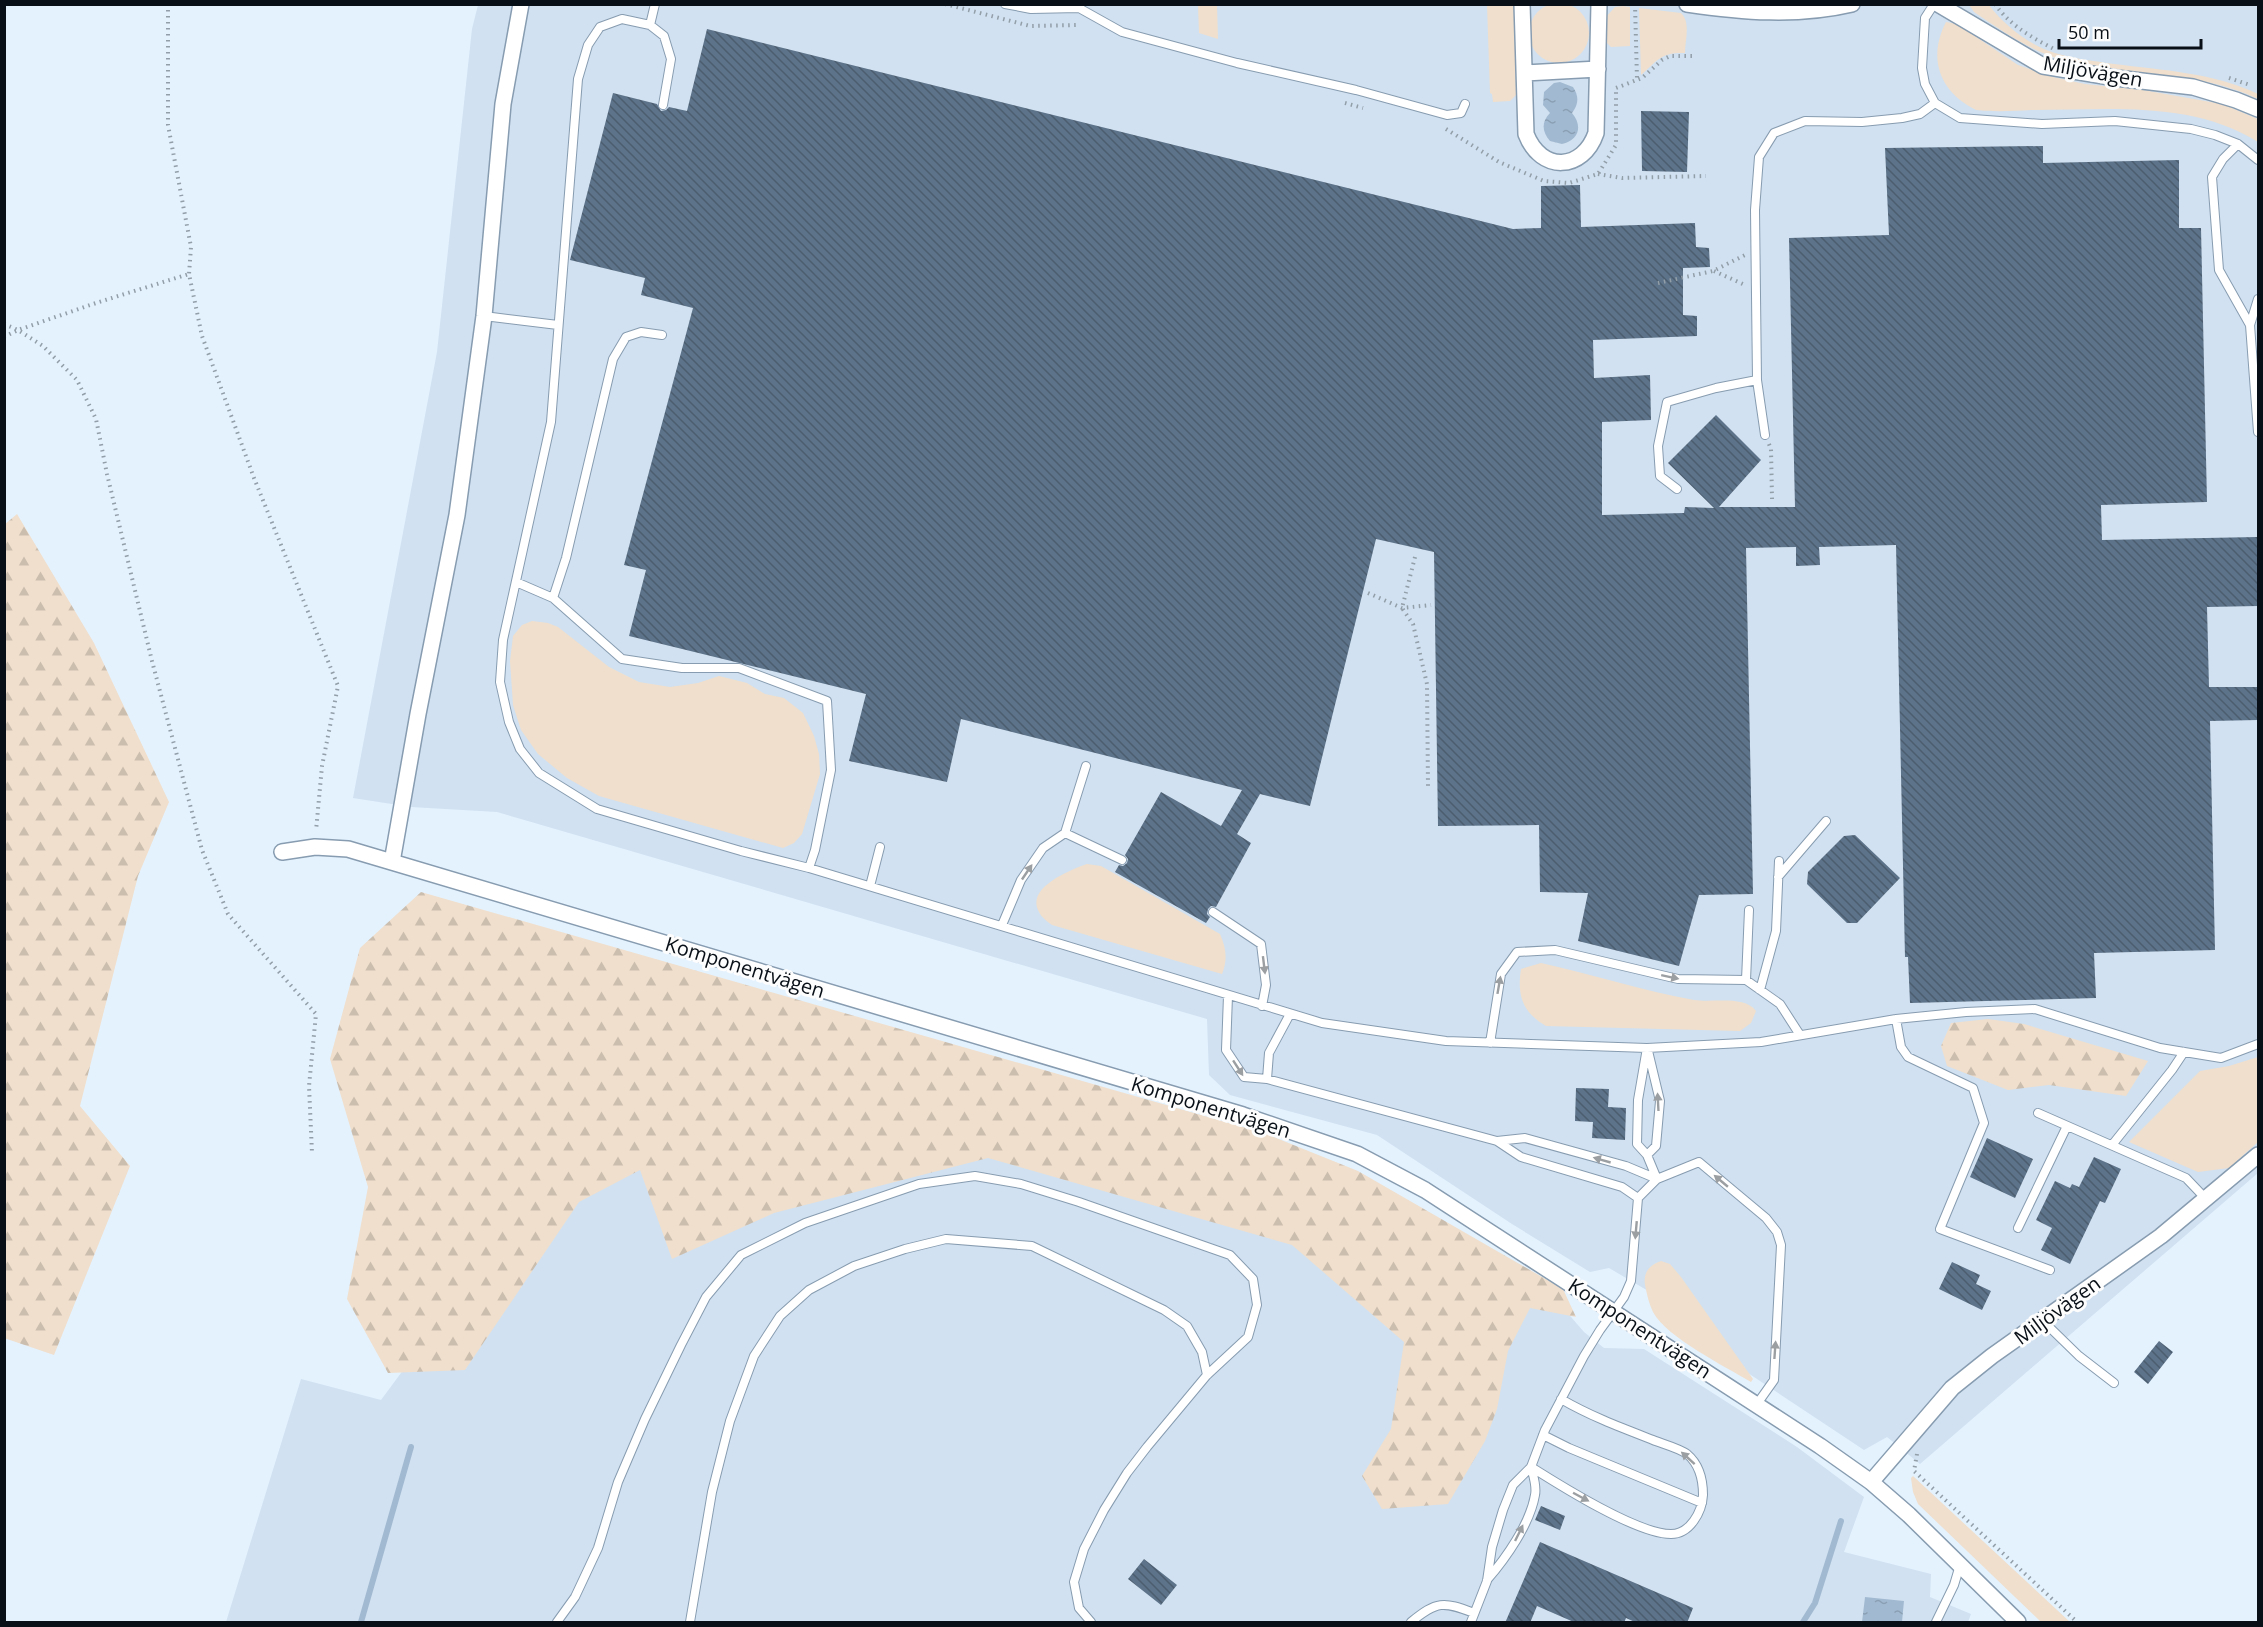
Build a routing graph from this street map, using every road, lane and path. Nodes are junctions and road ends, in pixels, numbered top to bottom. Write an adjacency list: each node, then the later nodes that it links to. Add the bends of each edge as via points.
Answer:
1 (168, 4): 33 (path, via 168,125 191,247)
2 (521, 4): 37 (street, via 503,104)
3 (655, 4): 14 (lane)
4 (1005, 4): 12 (lane, via 1031,9)
5 (1535, 4): 13 (street)
6 (1599, 4): 17 (street)
7 (1635, 4): 20 (path)
8 (1687, 4): 9 (street, via 1782,13)
9 (1852, 4)
10 (1936, 4): 23 (lane, via 1925,18 1922,68); 26 (street, Miljövägen, via 2043,66 2193,87)
11 (1995, 4): 15 (path, via 2002,15 2027,35)
12 (1079, 6): 24 (lane, via 1122,32 1237,63 1448,115 1461,113)
13 (1522, 9): 18 (street)
14 (650, 25): 25 (lane, via 664,36 671,59); 39 (lane, via 622,19 600,27 588,45 578,79)
15 (2067, 52)
16 (1694, 56): 20 (path, via 1670,56)
17 (1598, 69): 18 (street); 18 (street, via 1596,133 1592,145 1571,162 1541,157 1531,146 1526,134)
18 (1525, 73)
19 (2224, 77): 22 (path)
20 (1637, 79): 21 (path)
21 (1617, 88)
22 (2259, 90)
23 (1935, 103): 27 (lane, via 1960,118 2042,124 2115,121 2191,129); 31 (lane, via 1920,114 1862,122 1805,122 1774,133 1759,158)
24 (1465, 104)
25 (663, 105)
26 (2259, 109)
27 (2238, 144): 28 (lane); 40 (lane, via 2212,177 2219,270)
28 (2259, 160)
29 (1598, 174): 30 (path, via 1622,178)
30 (1706, 176)
31 (1755, 250): 32 (path); 35 (lane)
32 (1713, 271): 34 (path); 35 (path)
33 (189, 274): 41 (path); 59 (path, via 202,336 338,686 322,766)
34 (1658, 283)
35 (1756, 290): 44 (lane)
36 (2259, 299): 40 (lane)
37 (484, 316): 39 (lane); 64 (street, via 458,515)
38 (4, 324): 41 (path)
39 (558, 325): 50 (lane, via 551,422)
40 (2250, 325): 45 (lane)
41 (18, 330): 43 (path); 87 (path, via 44,346 77,380 96,419 202,850 228,914 316,1014 309,1086)
42 (662, 334): 52 (lane, via 641,332 626,337 613,359)
43 (4, 337)
44 (1757, 380): 46 (lane); 47 (lane, via 1667,402 1658,446 1660,476)
45 (2259, 432)
46 (1765, 435): 48 (path, via 1771,449)
47 (1677, 489)
48 (1772, 499)
49 (1415, 557): 54 (path)
50 (516, 582): 52 (lane); 65 (lane, via 503,640 500,682 520,749 539,773 597,809)
51 (1368, 594): 54 (path)
52 (554, 598): 65 (lane, via 622,659 682,668 739,668 827,701 831,770)
53 (1431, 605): 54 (path)
54 (1402, 608): 56 (path, via 1413,624 1427,684)
55 (1086, 766): 58 (lane)
56 (1428, 787)
57 (1826, 821): 66 (lane)
58 (1065, 833): 62 (lane); 70 (lane, one-way to 58, via 1043,848)
59 (315, 847): 61 (street, Komponentvägen); 64 (street, Komponentvägen, via 348,849)
60 (880, 847): 67 (lane)
61 (282, 852)
62 (1122, 860)
63 (1779, 861): 66 (lane)
64 (392, 862): 95 (street, Komponentvägen, via 1243,1115 1357,1154 1425,1190)
65 (809, 868): 67 (lane)
66 (1778, 877): 72 (lane, via 1776,931)
67 (870, 886): 70 (lane)
68 (1749, 910): 71 (lane)
69 (1213, 912): 74 (lane, one-way to 74, via 1261,944 1266,985)
70 (1002, 925): 73 (lane)
71 (1746, 980): 72 (lane); 78 (lane, one-way to 71, via 1501,974 1517,952 1555,950 1678,979)
72 (1760, 990): 77 (lane, via 1780,1004)
73 (1228, 996): 74 (lane); 82 (lane, one-way to 82, via 1226,1050 1244,1077)
74 (1262, 1006): 75 (lane)
75 (1290, 1014): 78 (lane, via 1419,1038); 82 (lane, via 1269,1053)
76 (1896, 1018): 77 (lane); 81 (lane, via 2035,1009); 94 (lane, via 1901,1047 1908,1057 1973,1088 1984,1123 1940,1229)
77 (1800, 1035): 80 (lane, via 1761,1042)
78 (1490, 1043): 80 (lane)
79 (2259, 1044): 81 (lane, via 2221,1058)
80 (1647, 1048): 88 (lane, via 1638,1100 1637,1144); 88 (lane, one-way to 80, via 1656,1146 1660,1101)
81 (2184, 1052): 86 (lane)
82 (1267, 1079): 85 (lane)
83 (2038, 1113): 84 (lane)
84 (2067, 1126): 86 (lane); 93 (lane)
85 (1497, 1141): 90 (lane, one-way to 85, via 1626,1166 1525,1138); 91 (lane, via 1521,1157 1622,1187)
86 (2112, 1145): 92 (lane, via 2186,1178)
87 (312, 1153)
88 (1647, 1155): 90 (lane)
89 (2259, 1155): 92 (street, Miljövägen)
90 (1657, 1179): 91 (lane); 100 (lane, one-way to 90, via 1773,1380 1781,1245 1777,1232 1766,1218 1699,1162)
91 (1638, 1198): 95 (lane, one-way to 95, via 1631,1281)
92 (2206, 1199): 96 (street, Miljövägen)
93 (2018, 1228)
94 (2050, 1270)
95 (1614, 1311): 99 (lane); 100 (street, Komponentvägen)
96 (2042, 1320): 98 (lane); 104 (street, Miljövägen, via 1952,1388)
97 (1207, 1375): 109 (lane, via 1248,1337 1257,1305 1253,1279 1230,1255 1021,1184 975,1176 920,1184 805,1223 741,1255 706,1298 645,1419 618,1482 598,1548 575,1597); 110 (lane, via 1202,1352 1179,1320 1032,1246 946,1239 854,1266 809,1290 780,1316 754,1356 730,1421 712,1492); 111 (lane, via 1127,1473 1084,1549 1074,1582 1079,1608)
98 (2114, 1383)
99 (1561, 1399): 101 (lane); 105 (lane, one-way to 99, via 1700,1470 1686,1454)
100 (1757, 1404): 104 (street, Komponentvägen)
101 (1543, 1435): 103 (lane); 105 (lane)
102 (1917, 1452): 116 (path, via 1914,1471)
103 (1531, 1467): 105 (lane, one-way to 105, via 1581,1498 1653,1531 1673,1534 1689,1527); 107 (lane, via 1513,1485 1503,1510); 107 (lane, one-way to 103, via 1510,1552 1526,1521 1536,1493)
104 (1871, 1482): 106 (street, Komponentvägen)
105 (1702, 1503)
106 (1960, 1565): 114 (lane); 115 (street, Komponentvägen)
107 (1486, 1581): 108 (lane)
108 (1474, 1612): 112 (lane, via 1440,1604); 113 (lane)
109 (557, 1623)
110 (690, 1623)
111 (1091, 1623)
112 (1411, 1623)
113 (1471, 1623)
114 (1936, 1623)
115 (2018, 1623)
116 (2077, 1623)

